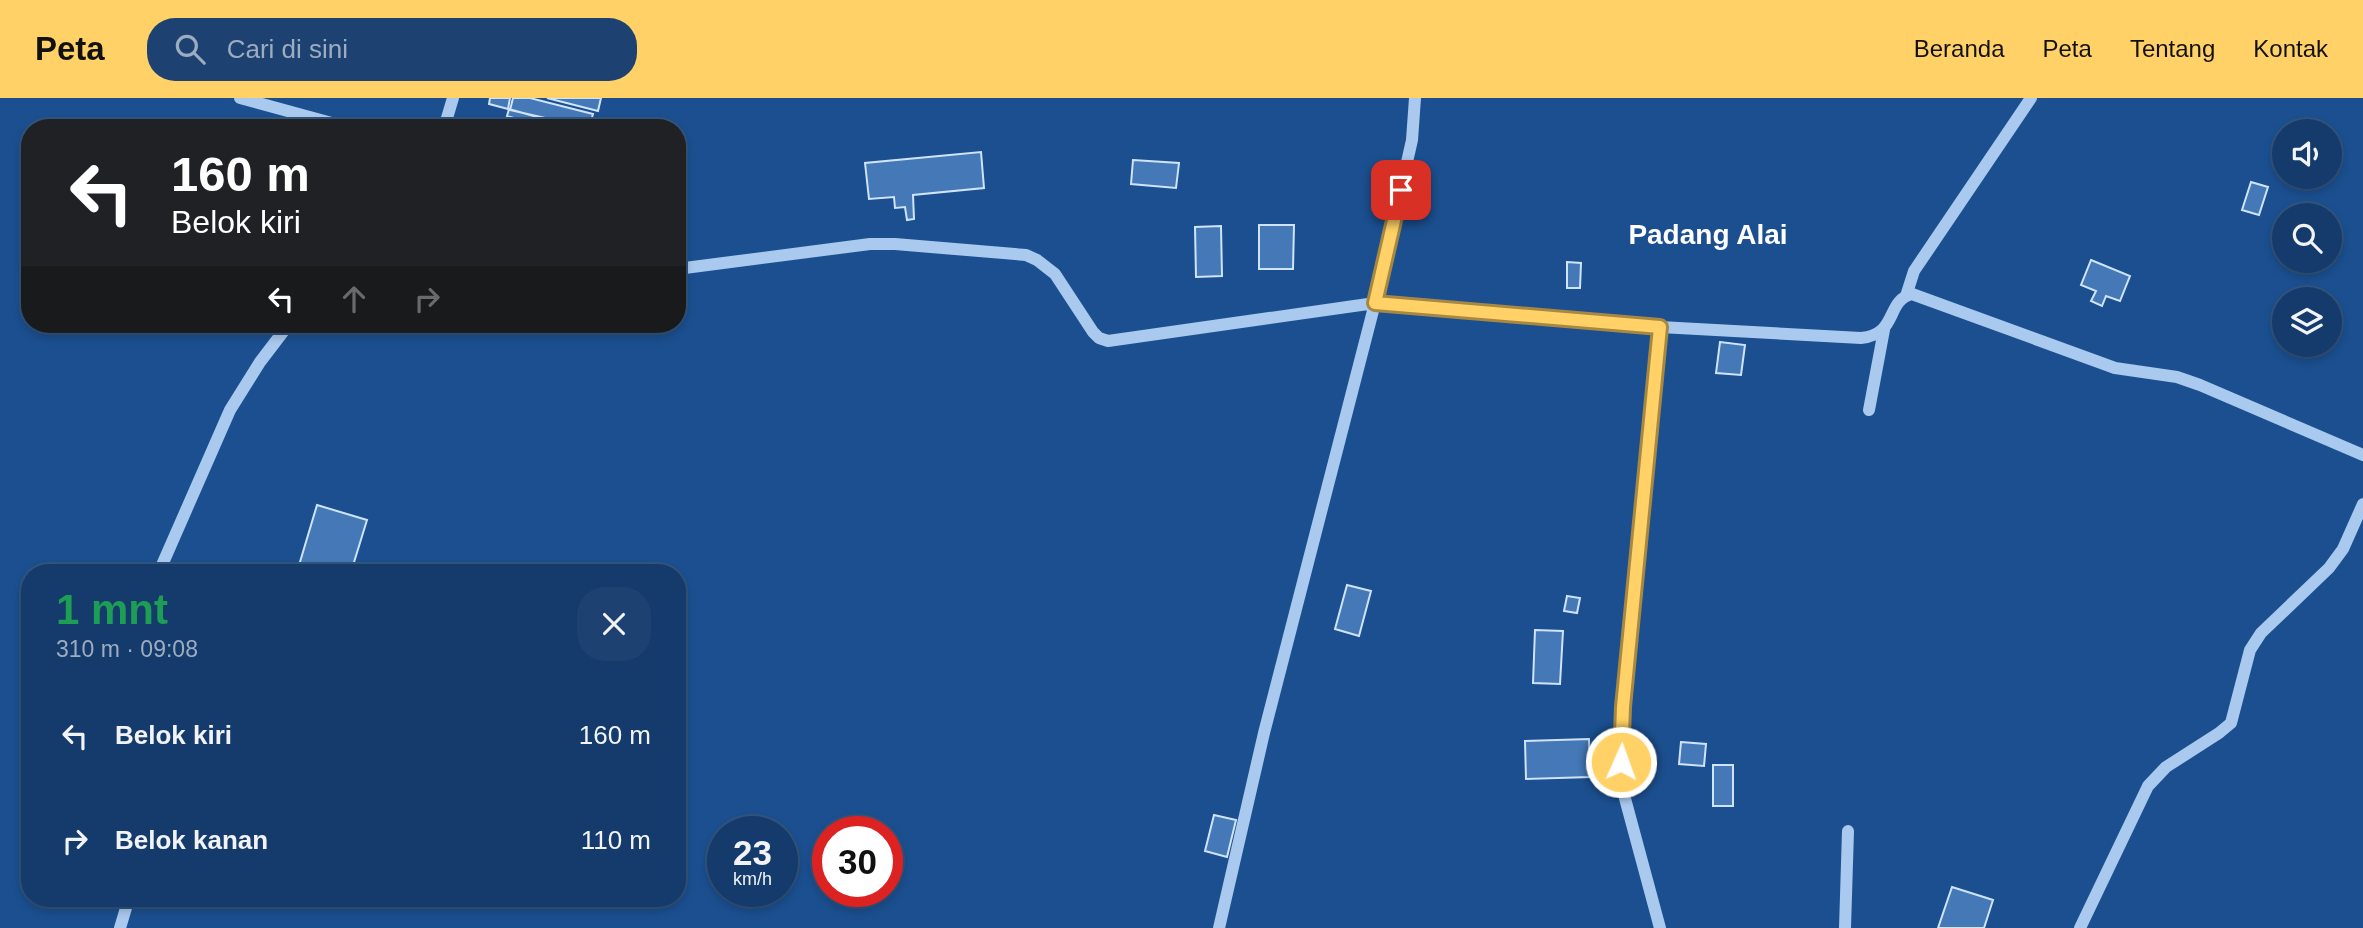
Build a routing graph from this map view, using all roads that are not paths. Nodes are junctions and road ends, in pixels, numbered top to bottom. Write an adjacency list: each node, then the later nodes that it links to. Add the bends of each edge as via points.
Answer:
1 (240, 98): 5 (street)
2 (453, 98): 6 (street)
3 (1415, 98): 9 (street, via 1412,140)
4 (2031, 98): 8 (street, via 1914,271)
5 (317, 119)
6 (447, 119)
7 (686, 268): 9 (street, via 870,244 1026,255 1055,274 1093,332 1108,341)
8 (1906, 296): 11 (street); 14 (street, via 1912,294 2115,368 2200,385)
9 (1375, 303): 10 (street); 20 (street, via 1264,733)
10 (1660, 327): 11 (street, via 1861,338 1875,337); 21 (street, via 1621,762 1623,790)
11 (1884, 330): 13 (street)
12 (282, 333): 16 (street, via 230,410)
13 (1869, 410)
14 (2363, 455)
15 (2363, 504): 23 (street, via 2343,550 2250,650 2231,723 2166,767 2148,786)
16 (163, 564)
17 (1848, 831): 22 (street)
18 (126, 907): 19 (street)
19 (120, 928)
20 (1219, 928)
21 (1660, 928)
22 (1845, 928)
23 (2080, 928)

